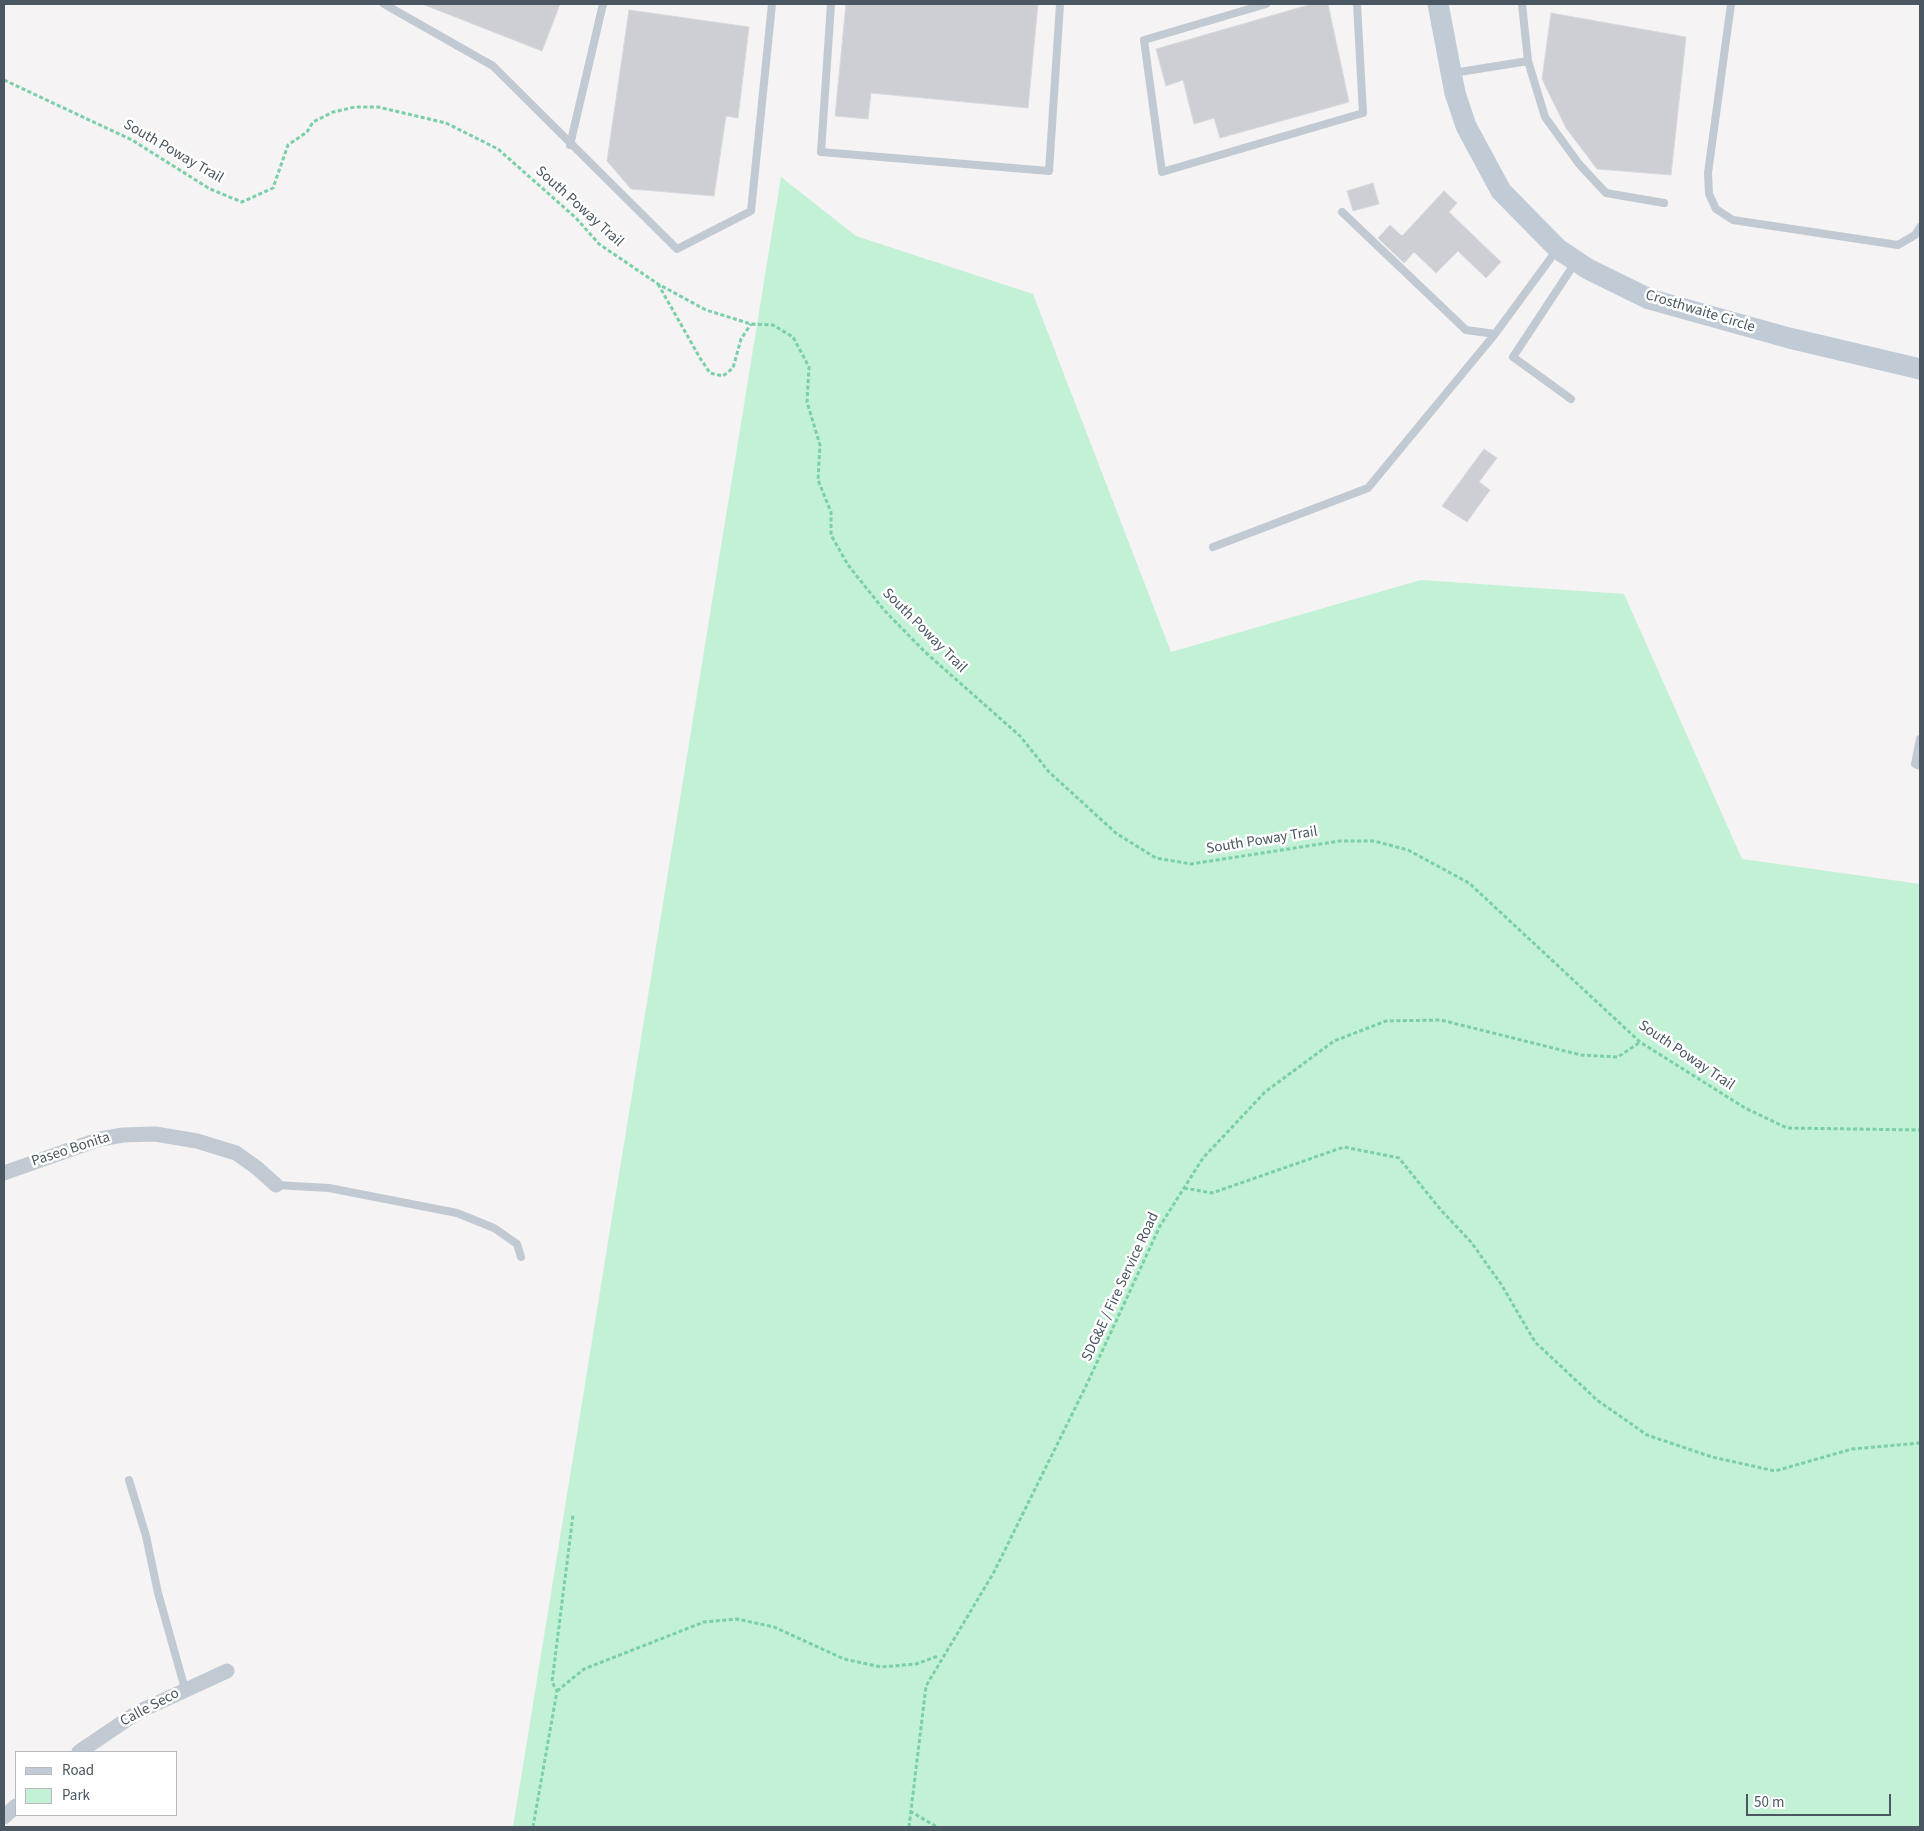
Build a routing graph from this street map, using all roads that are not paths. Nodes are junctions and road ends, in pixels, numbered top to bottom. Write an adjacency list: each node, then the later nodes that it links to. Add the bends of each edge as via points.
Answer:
1 (384, 4): 13 (lane, via 493,66)
2 (603, 4): 13 (lane)
3 (772, 4): 13 (lane, via 751,211 677,249)
4 (832, 4): 5 (lane, via 821,152 1049,171)
5 (1060, 4)
6 (1266, 4): 7 (lane, via 1144,40 1162,172 1362,113)
7 (1356, 4)
8 (1438, 4): 12 (street, Crosthwaite Circle)
9 (1522, 4): 11 (lane)
10 (1731, 4): 16 (lane, via 1708,173 1709,194 1716,210 1733,220 1898,245 1915,235)
11 (1528, 61): 12 (lane); 14 (lane, via 1545,117 1579,164 1606,193)
12 (1451, 74): 17 (street, Crosthwaite Circle, via 1466,126 1501,191)
13 (570, 145)
14 (1664, 203)
15 (1342, 212): 19 (lane, via 1466,330)
16 (1920, 227)
17 (1558, 249): 18 (street, Crosthwaite Circle); 19 (lane)
18 (1576, 262): 20 (street, Crosthwaite Circle, via 1649,299 1789,338); 21 (lane, via 1513,357)
19 (1495, 334): 22 (lane, via 1368,488)
20 (1920, 369)
21 (1571, 399)
22 (1214, 547)
23 (1920, 739): 24 (lane, via 1916,764)
24 (1920, 766)
25 (4, 1173): 26 (street, Paseo Bonita, via 100,1139 155,1134 197,1141 236,1153)
26 (276, 1186): 27 (lane, via 329,1188 457,1213 494,1228 516,1244)
27 (521, 1257)
28 (129, 1480): 30 (lane)
29 (226, 1671): 30 (street, Calle Seco)
30 (185, 1689): 31 (street, Calle Seco, via 138,1712)
31 (80, 1751)
32 (15, 1807): 33 (street)
33 (4, 1817)

